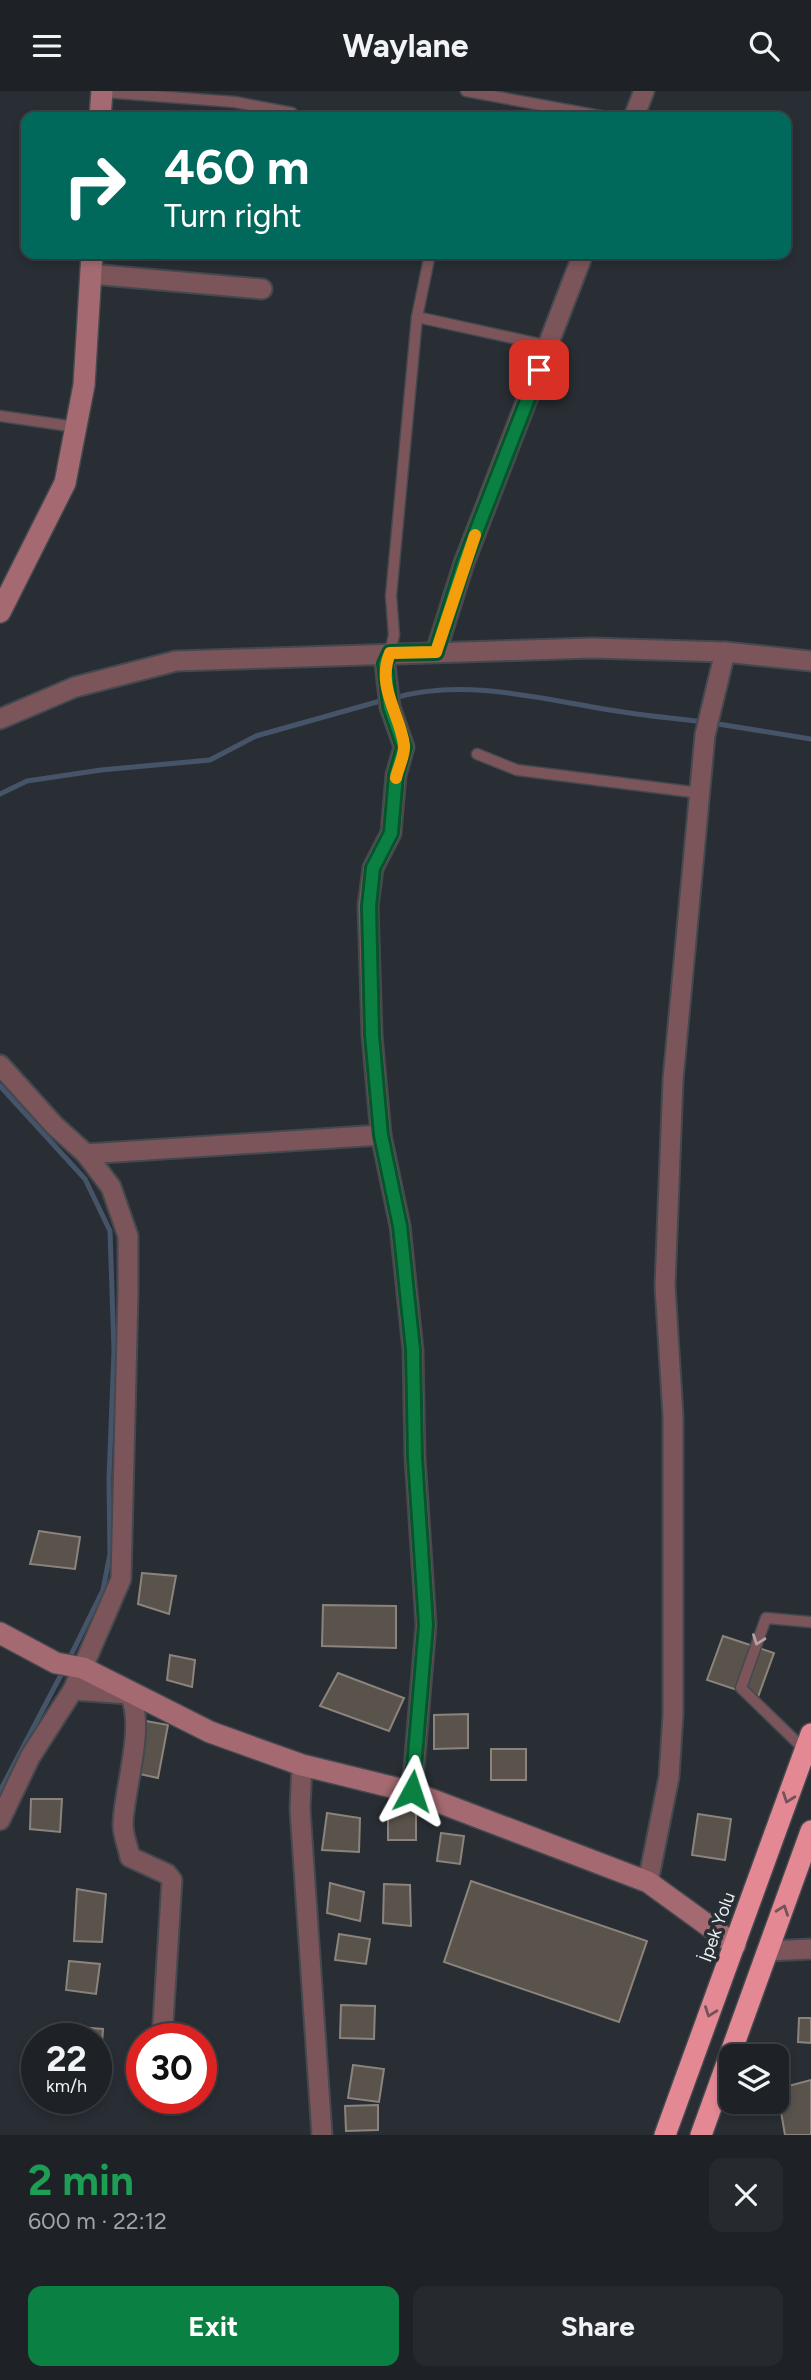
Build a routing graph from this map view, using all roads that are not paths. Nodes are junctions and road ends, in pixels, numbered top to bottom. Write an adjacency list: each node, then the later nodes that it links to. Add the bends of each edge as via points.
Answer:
1 (102, 91): 4 (street); 5 (lane, via 234,102)
2 (466, 91): 6 (lane)
3 (644, 91): 7 (street)
4 (100, 112)
5 (287, 112)
6 (579, 112)
7 (636, 112)
8 (429, 259): 12 (lane)
9 (581, 259): 13 (street)
10 (91, 264): 11 (street); 15 (street, via 84,385)
11 (262, 289)
12 (417, 317): 13 (lane); 19 (lane, via 391,596 394,635)
13 (549, 347): 17 (street, via 464,563)
14 (0, 416): 15 (lane)
15 (76, 427): 16 (street, via 65,483)
16 (0, 612)
17 (436, 652): 18 (street, via 592,648); 19 (street)
18 (725, 652): 20 (street); 23 (street, via 705,735)
19 (390, 653): 21 (street, via 176,661 75,687); 25 (street, via 385,664 390,707 404,747 396,775 391,833 373,868 369,906 372,1035)
20 (811, 661)
21 (0, 719)
22 (477, 754): 23 (lane, via 517,770)
23 (701, 793): 36 (street, via 673,1080 665,1286 673,1416 673,1714 669,1777)
24 (0, 1065): 26 (street)
25 (381, 1135): 26 (street); 33 (street, via 400,1226 413,1350 426,1625)
26 (86, 1154): 29 (street, via 111,1187 128,1236 128,1293 121,1579)
27 (811, 1622): 31 (lane, one-way to 31, via 766,1618 741,1688)
28 (0, 1633): 29 (street, via 56,1663)
29 (83, 1668): 30 (street); 32 (street, via 210,1732)
30 (72, 1690): 34 (street, via 30,1757); 40 (street, via 128,1694 133,1703 134,1745 124,1834 134,1861 172,1880)
31 (808, 1742): 37 (highway, İpek Yolu, one-way to 37)
32 (302, 1765): 33 (street); 41 (street, via 300,1809)
33 (412, 1791): 36 (street)
34 (0, 1820)
35 (811, 1831): 39 (highway, one-way to 35)
36 (648, 1882): 37 (street)
37 (734, 1945): 42 (highway, İpek Yolu, one-way to 42)
38 (811, 1949): 39 (street)
39 (768, 1951): 43 (highway)
40 (163, 2023)
41 (322, 2135)
42 (665, 2135)
43 (701, 2135)

